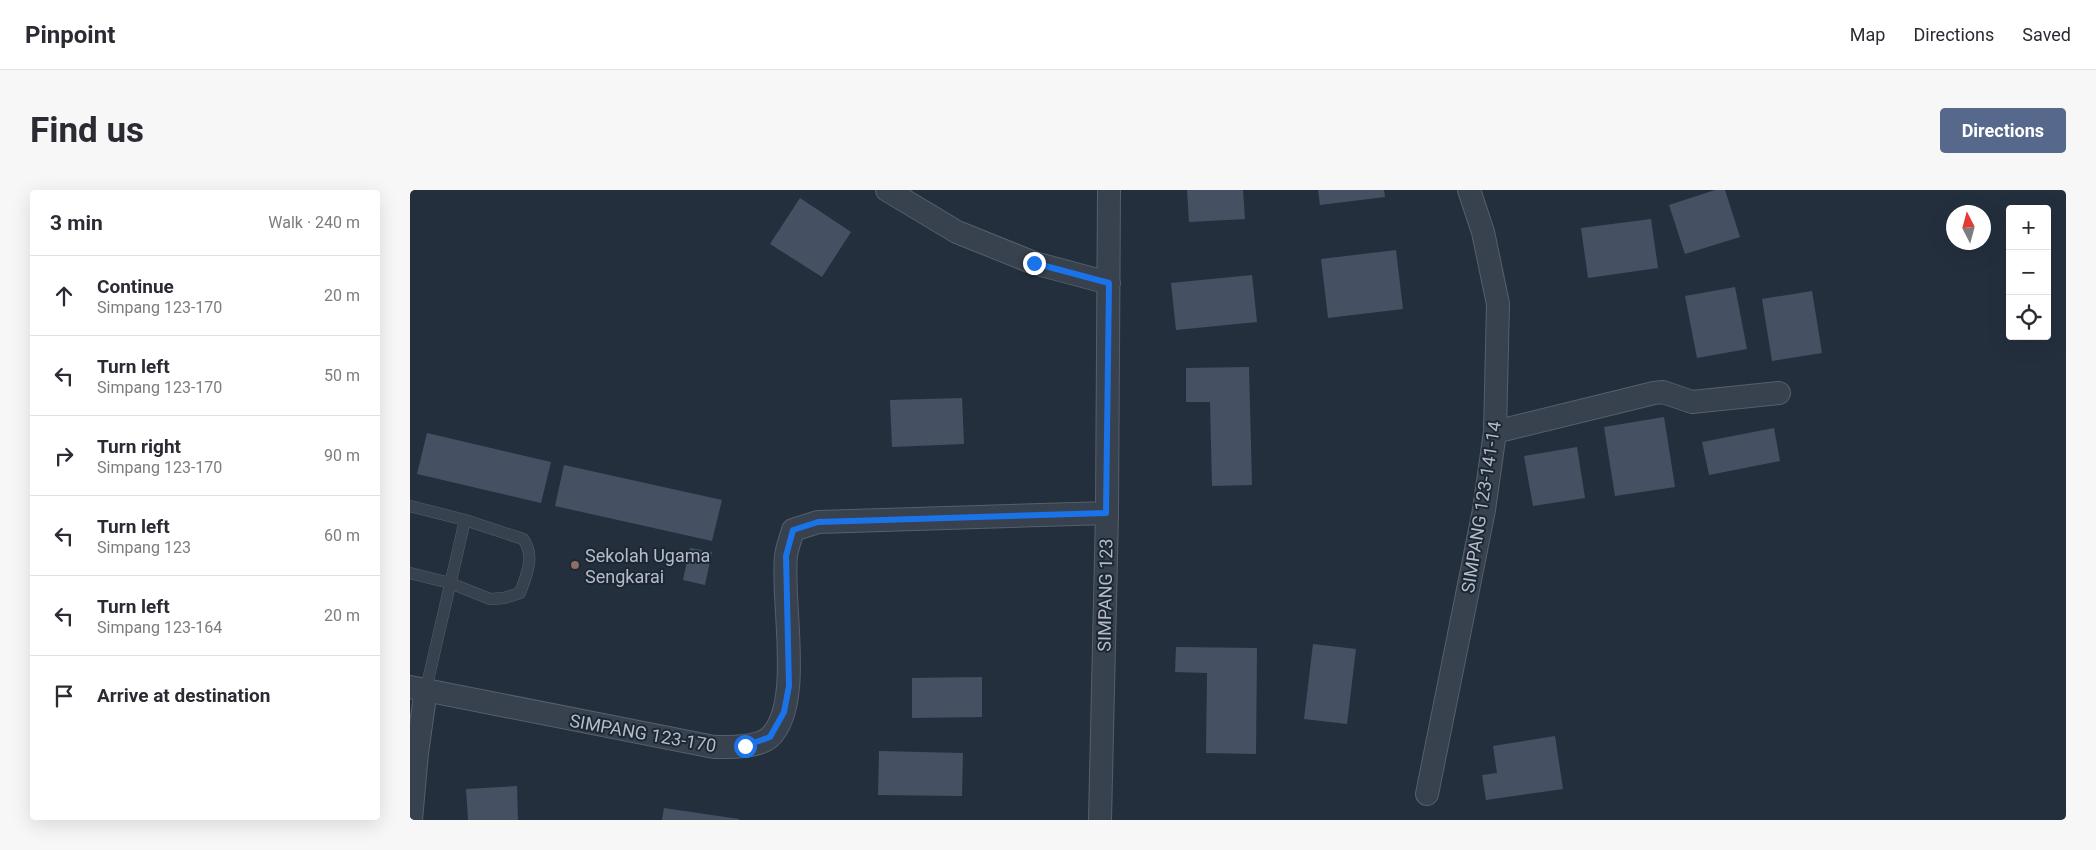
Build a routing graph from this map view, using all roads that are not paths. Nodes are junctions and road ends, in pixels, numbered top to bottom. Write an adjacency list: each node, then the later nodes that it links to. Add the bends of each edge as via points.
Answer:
1 (887, 190): 4 (street, via 957,232 1034,263)
2 (1109, 190): 4 (street, SIMPANG 123)
3 (1469, 190): 6 (street, SIMPANG 123-141-14, via 1483,232 1498,304)
4 (1109, 283): 8 (street, SIMPANG 123)
5 (1779, 393): 6 (street, via 1692,402 1663,392 1654,393)
6 (1495, 432): 13 (street, SIMPANG 123-141-14, via 1484,510)
7 (410, 506): 9 (lane)
8 (1106, 513): 12 (street, SIMPANG 123-170, via 818,522 793,530 786,556 789,686 784,712 770,737 745,746 714,747); 15 (street, SIMPANG 123)
9 (465, 520): 11 (lane); 11 (lane, via 523,539 530,557 527,574 520,593 504,598 490,599)
10 (410, 573): 11 (lane)
11 (450, 583): 12 (lane)
12 (418, 688): 14 (street)
13 (1427, 794)
14 (411, 820)
15 (1100, 820)

